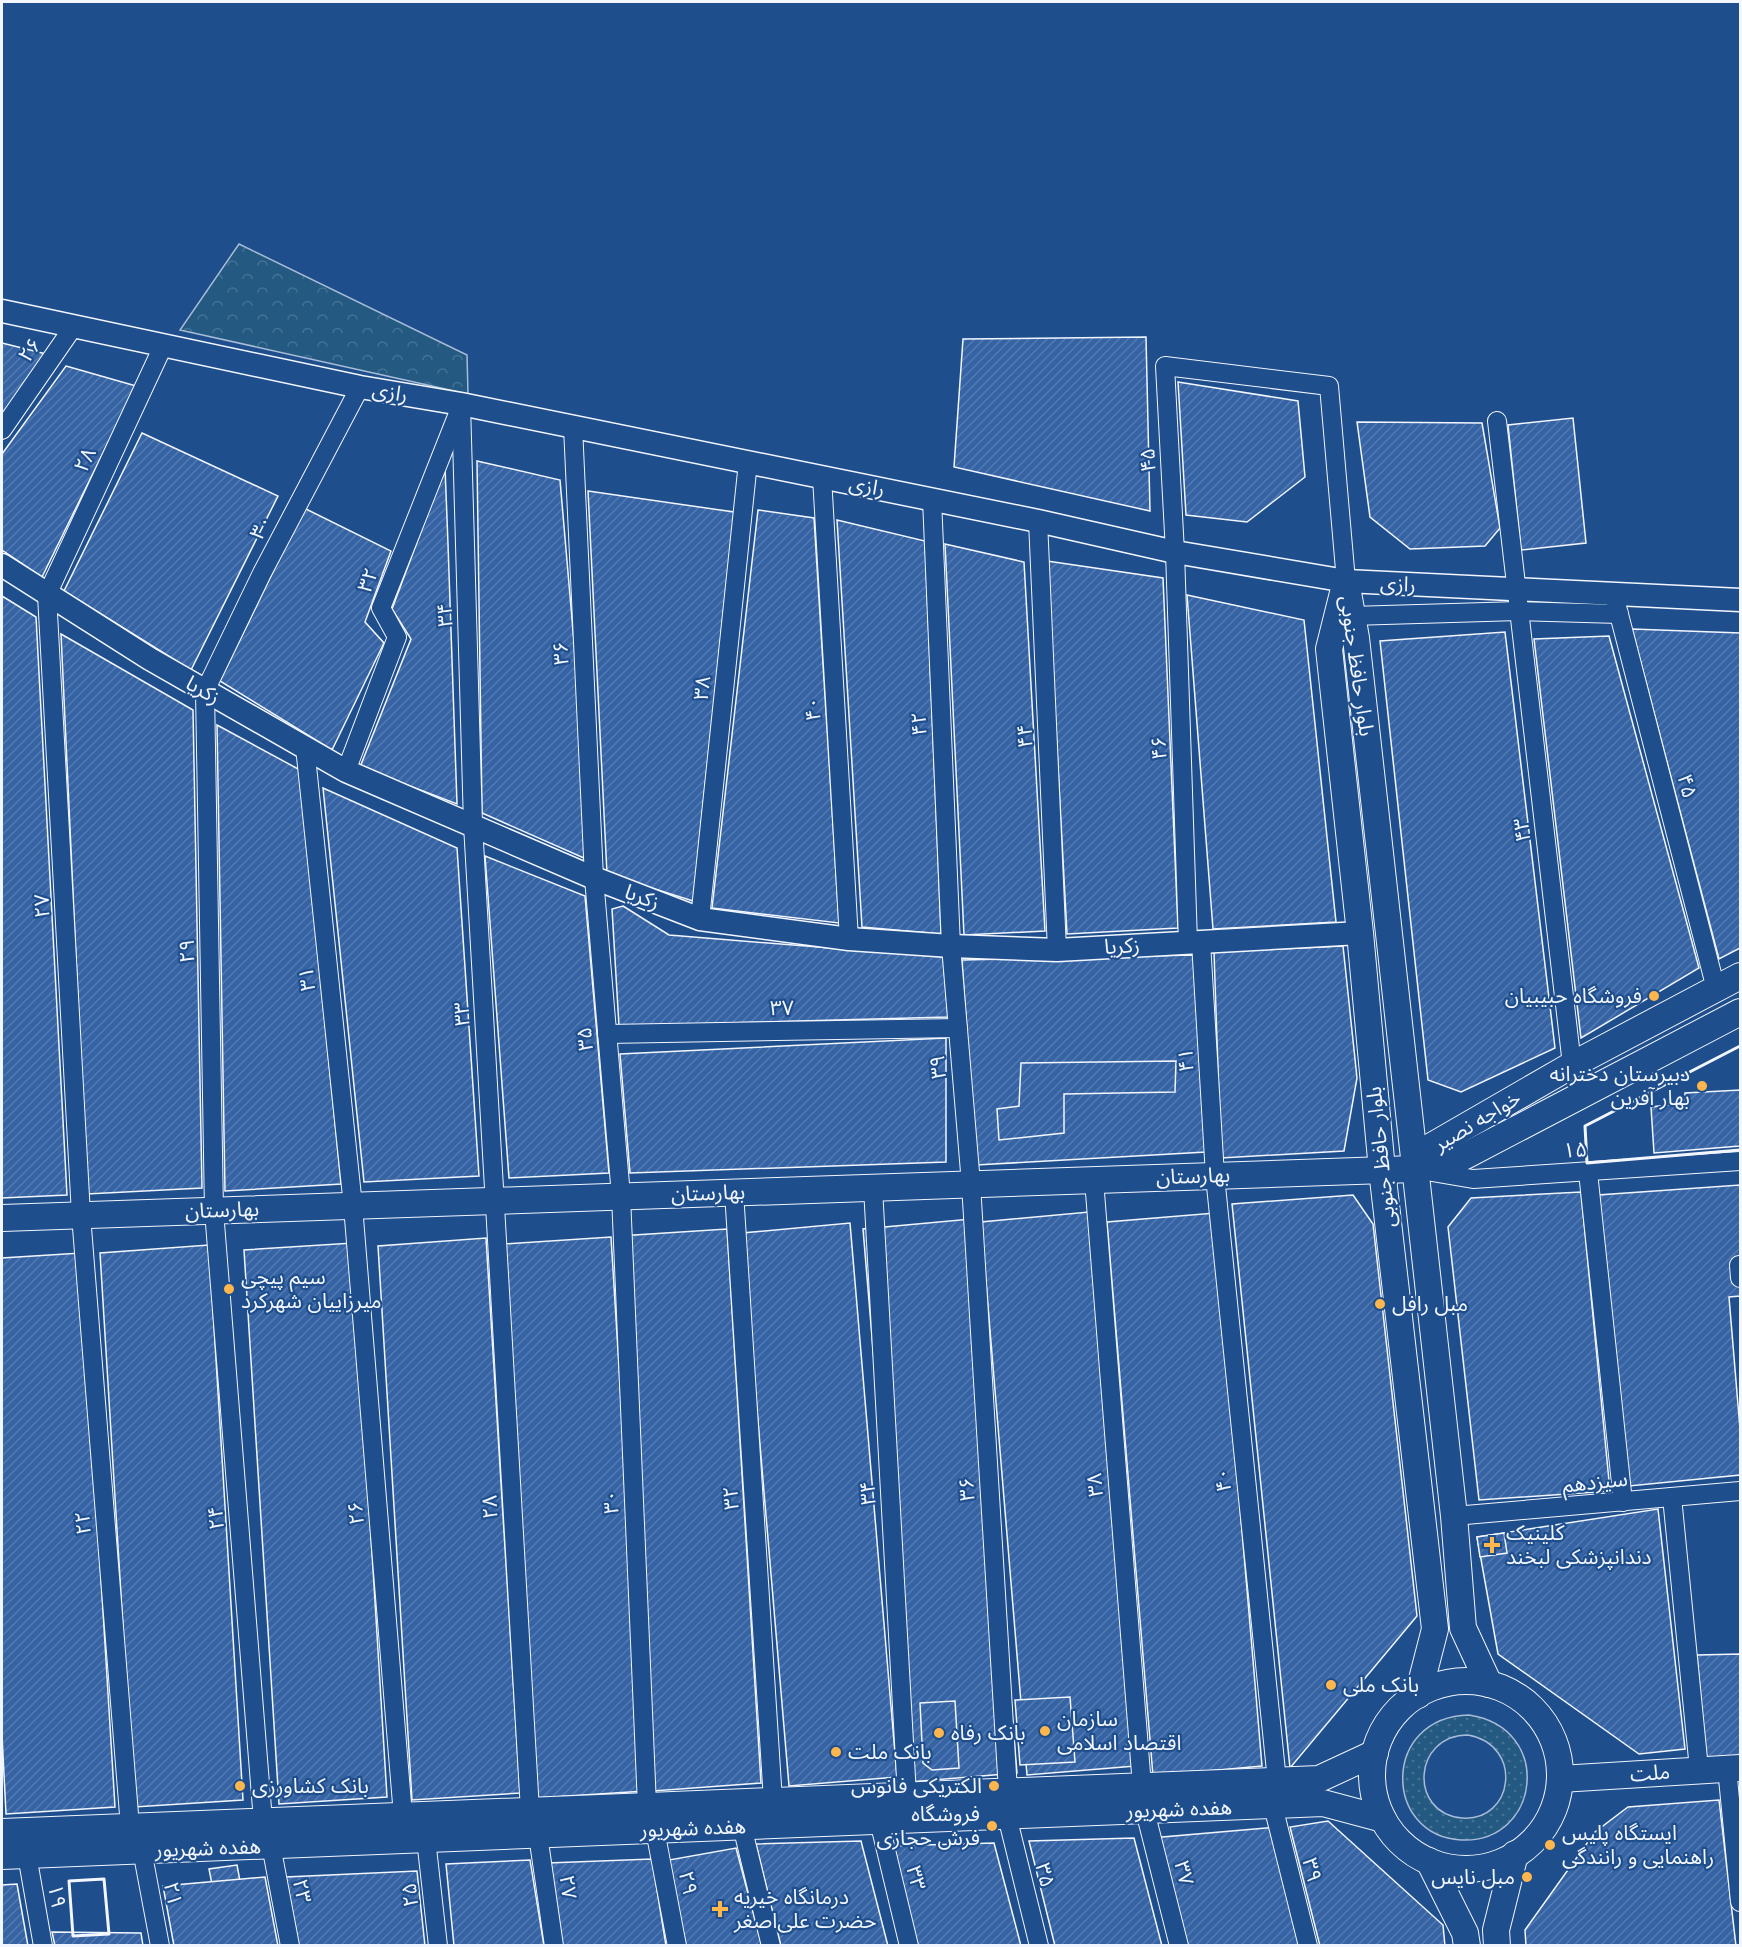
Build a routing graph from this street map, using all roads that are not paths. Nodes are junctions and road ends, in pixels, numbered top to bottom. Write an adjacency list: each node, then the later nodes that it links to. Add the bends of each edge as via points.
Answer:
1 (2, 311): 2 (street, رازی)
2 (74, 326): 3 (street, رازی); 8 (street, ۲۶)
3 (164, 344): 4 (street, رازی); 16 (street, ۲۸)
4 (360, 387): 5 (street, رازی); 21 (street, ۳۰, via 262,573)
5 (461, 404): 7 (street, رازی); 23 (street, ۳۲, via 381,608 397,637); 24 (street, ۳۴)
6 (1497, 421): 18 (street, ۴۳)
7 (573, 427): 9 (street, رازی); 25 (street, ۳۶)
8 (2, 430)
9 (748, 462): 10 (street, رازی); 26 (street, ۳۸)
10 (822, 477): 11 (street, رازی); 28 (street, ۴۰)
11 (932, 499): 12 (street, رازی); 30 (street, ۴۲)
12 (1038, 521): 13 (street, رازی); 31 (street, ۴۴)
13 (1175, 552): 15 (street, رازی); 15 (street, ۴۵, via 1165,366 1329,386); 29 (street, ۴۶)
14 (2, 565): 16 (street, زکریا)
15 (1346, 582): 18 (street, رازی); 20 (main road, بلوار حافظ جنوبی); 27 (main road, بلوار حافظ جنوبی, via 1329,649)
16 (47, 595): 21 (street, زکریا); 53 (street, ۲۷)
17 (1740, 600): 19 (street, رازی)
18 (1518, 601): 19 (street, رازی); 20 (street); 37 (street, ۴۳)
19 (1616, 604): 33 (street, ۴۵)
20 (1351, 616): 41 (main road, بلوار حافظ جنوبی)
21 (206, 691): 22 (street, زکریا); 52 (street, ۲۹)
22 (305, 747): 23 (street, زکریا); 51 (street, ۳۱)
23 (346, 771): 24 (street, زکریا)
24 (473, 825): 25 (street, زکریا); 50 (street, ۳۳)
25 (594, 878): 26 (street, زکریا); 36 (street, ۳۵)
26 (700, 919): 28 (street, زکریا)
27 (1360, 933): 29 (street, زکریا); 42 (main road, بلوار حافظ جنوبی)
28 (849, 939): 30 (street, زکریا)
29 (1195, 942): 31 (street, زکریا); 44 (street, ۴۱)
30 (951, 946): 31 (street, زکریا); 35 (street, ۳۹)
31 (1057, 950)
32 (1740, 976): 33 (main road, خواجه نصیر)
33 (1716, 989): 37 (main road, خواجه نصیر)
34 (1740, 1012): 39 (main road, خواجه نصیر)
35 (958, 1028): 36 (street, ۳۷); 46 (street, ۳۹)
36 (607, 1034): 49 (street, ۳۵)
37 (1572, 1065): 38 (main road, خواجه نصیر)
38 (1453, 1134): 39 (main road); 41 (main road, خواجه نصیر, via 1430,1147)
39 (1465, 1156): 41 (main road, خواجه نصیر)
40 (1740, 1161): 43 (street, ۱۵)
41 (1414, 1169): 42 (main road, بهارستان); 43 (street, ۱۵, via 1473,1179); 58 (main road, بلوار حافظ جنوبی)
42 (1382, 1170): 44 (main road, بهارستان); 60 (main road, بلوار حافظ جنوبی, via 1436,1629)
43 (1588, 1172): 57 (street)
44 (1215, 1176): 45 (main road, بهارستان); 65 (street, ۴۰)
45 (1094, 1180): 46 (main road, بهارستان); 67 (street, ۳۸)
46 (971, 1184): 47 (main road, بهارستان); 69 (street, ۳۶)
47 (873, 1188): 48 (main road, بهارستان); 66 (street, ۳۴)
48 (734, 1192): 49 (main road, بهارستان); 68 (street, ۳۲)
49 (621, 1197): 50 (main road, بهارستان); 70 (street, ۳۰)
50 (496, 1201): 51 (main road, بهارستان); 72 (street, ۲۸)
51 (353, 1206): 52 (main road, بهارستان); 73 (street, ۲۶)
52 (214, 1211): 53 (main road, بهارستان); 80 (street, ۲۴)
53 (81, 1215): 54 (main road, بهارستان); 77 (street, ۲۲)
54 (2, 1218)
55 (1740, 1491): 56 (street, سیزدهم)
56 (1672, 1497): 57 (street, سیزدهم); 63 (street)
57 (1623, 1502): 58 (street, سیزدهم)
58 (1454, 1516): 59 (main road, بلوار حافظ جنوبی, via 1463,1628)
59 (1489, 1684): 60 (main road, via 1452,1682); 64 (main road, via 1518,1697 1541,1719 1556,1748)
60 (1418, 1695): 61 (main road, via 1398,1710)
61 (1375, 1753): 65 (main road, هفده شهریور, via 1319,1779); 74 (main road, via 1374,1791)
62 (1734, 1768): 63 (main road, ملت); 87 (street)
63 (1699, 1769): 64 (main road, ملت)
64 (1560, 1779): 84 (main road, via 1549,1818 1531,1842)
65 (1276, 1780): 67 (main road, هفده شهریور)
66 (907, 1796): 68 (main road, هفده شهریور); 69 (main road, هفده شهریور)
67 (1143, 1798): 69 (main road, هفده شهریور); 71 (main road, هفده شهریور); 97 (street, ۳۷)
68 (773, 1801): 70 (main road, هفده شهریور)
69 (1007, 1804): 75 (main road, هفده شهریور); 96 (street, ۳۵)
70 (647, 1806): 72 (main road, هفده شهریور)
71 (1273, 1806): 74 (main road, هفده شهریور, via 1323,1803); 98 (street, ۳۹)
72 (530, 1811): 73 (main road, هفده شهریور)
73 (403, 1816): 80 (main road, هفده شهریور)
74 (1383, 1819): 86 (main road, via 1402,1844)
75 (879, 1821): 76 (main road, هفده شهریور); 95 (street, ۳۳)
76 (742, 1826): 78 (main road, هفده شهریور); 94 (street)
77 (130, 1827): 79 (main road, هفده شهریور); 80 (main road, هفده شهریور)
78 (655, 1830): 81 (main road, هفده شهریور); 93 (street, ۲۹)
79 (2, 1832)
80 (267, 1833): 82 (main road, هفده شهریور); 83 (main road, هفده شهریور); 90 (street, ۲۳)
81 (538, 1835): 82 (main road, هفده شهریور); 92 (street, ۲۷)
82 (426, 1839): 91 (street, ۲۵)
83 (142, 1850): 85 (main road, هفده شهریور); 89 (street, ۲۱)
84 (1515, 1854): 86 (main road, via 1492,1865 1473,1868); 100 (main road, via 1496,1930)
85 (14, 1855): 88 (street, ۱۹)
86 (1429, 1861): 99 (main road, via 1465,1933)
87 (1740, 1902)
88 (43, 1946)
89 (160, 1946)
90 (290, 1946)
91 (438, 1946)
92 (554, 1946)
93 (677, 1946)
94 (771, 1946)
95 (909, 1946)
96 (1040, 1946)
97 (1179, 1946)
98 (1308, 1946)
99 (1467, 1946)
100 (1497, 1946)

